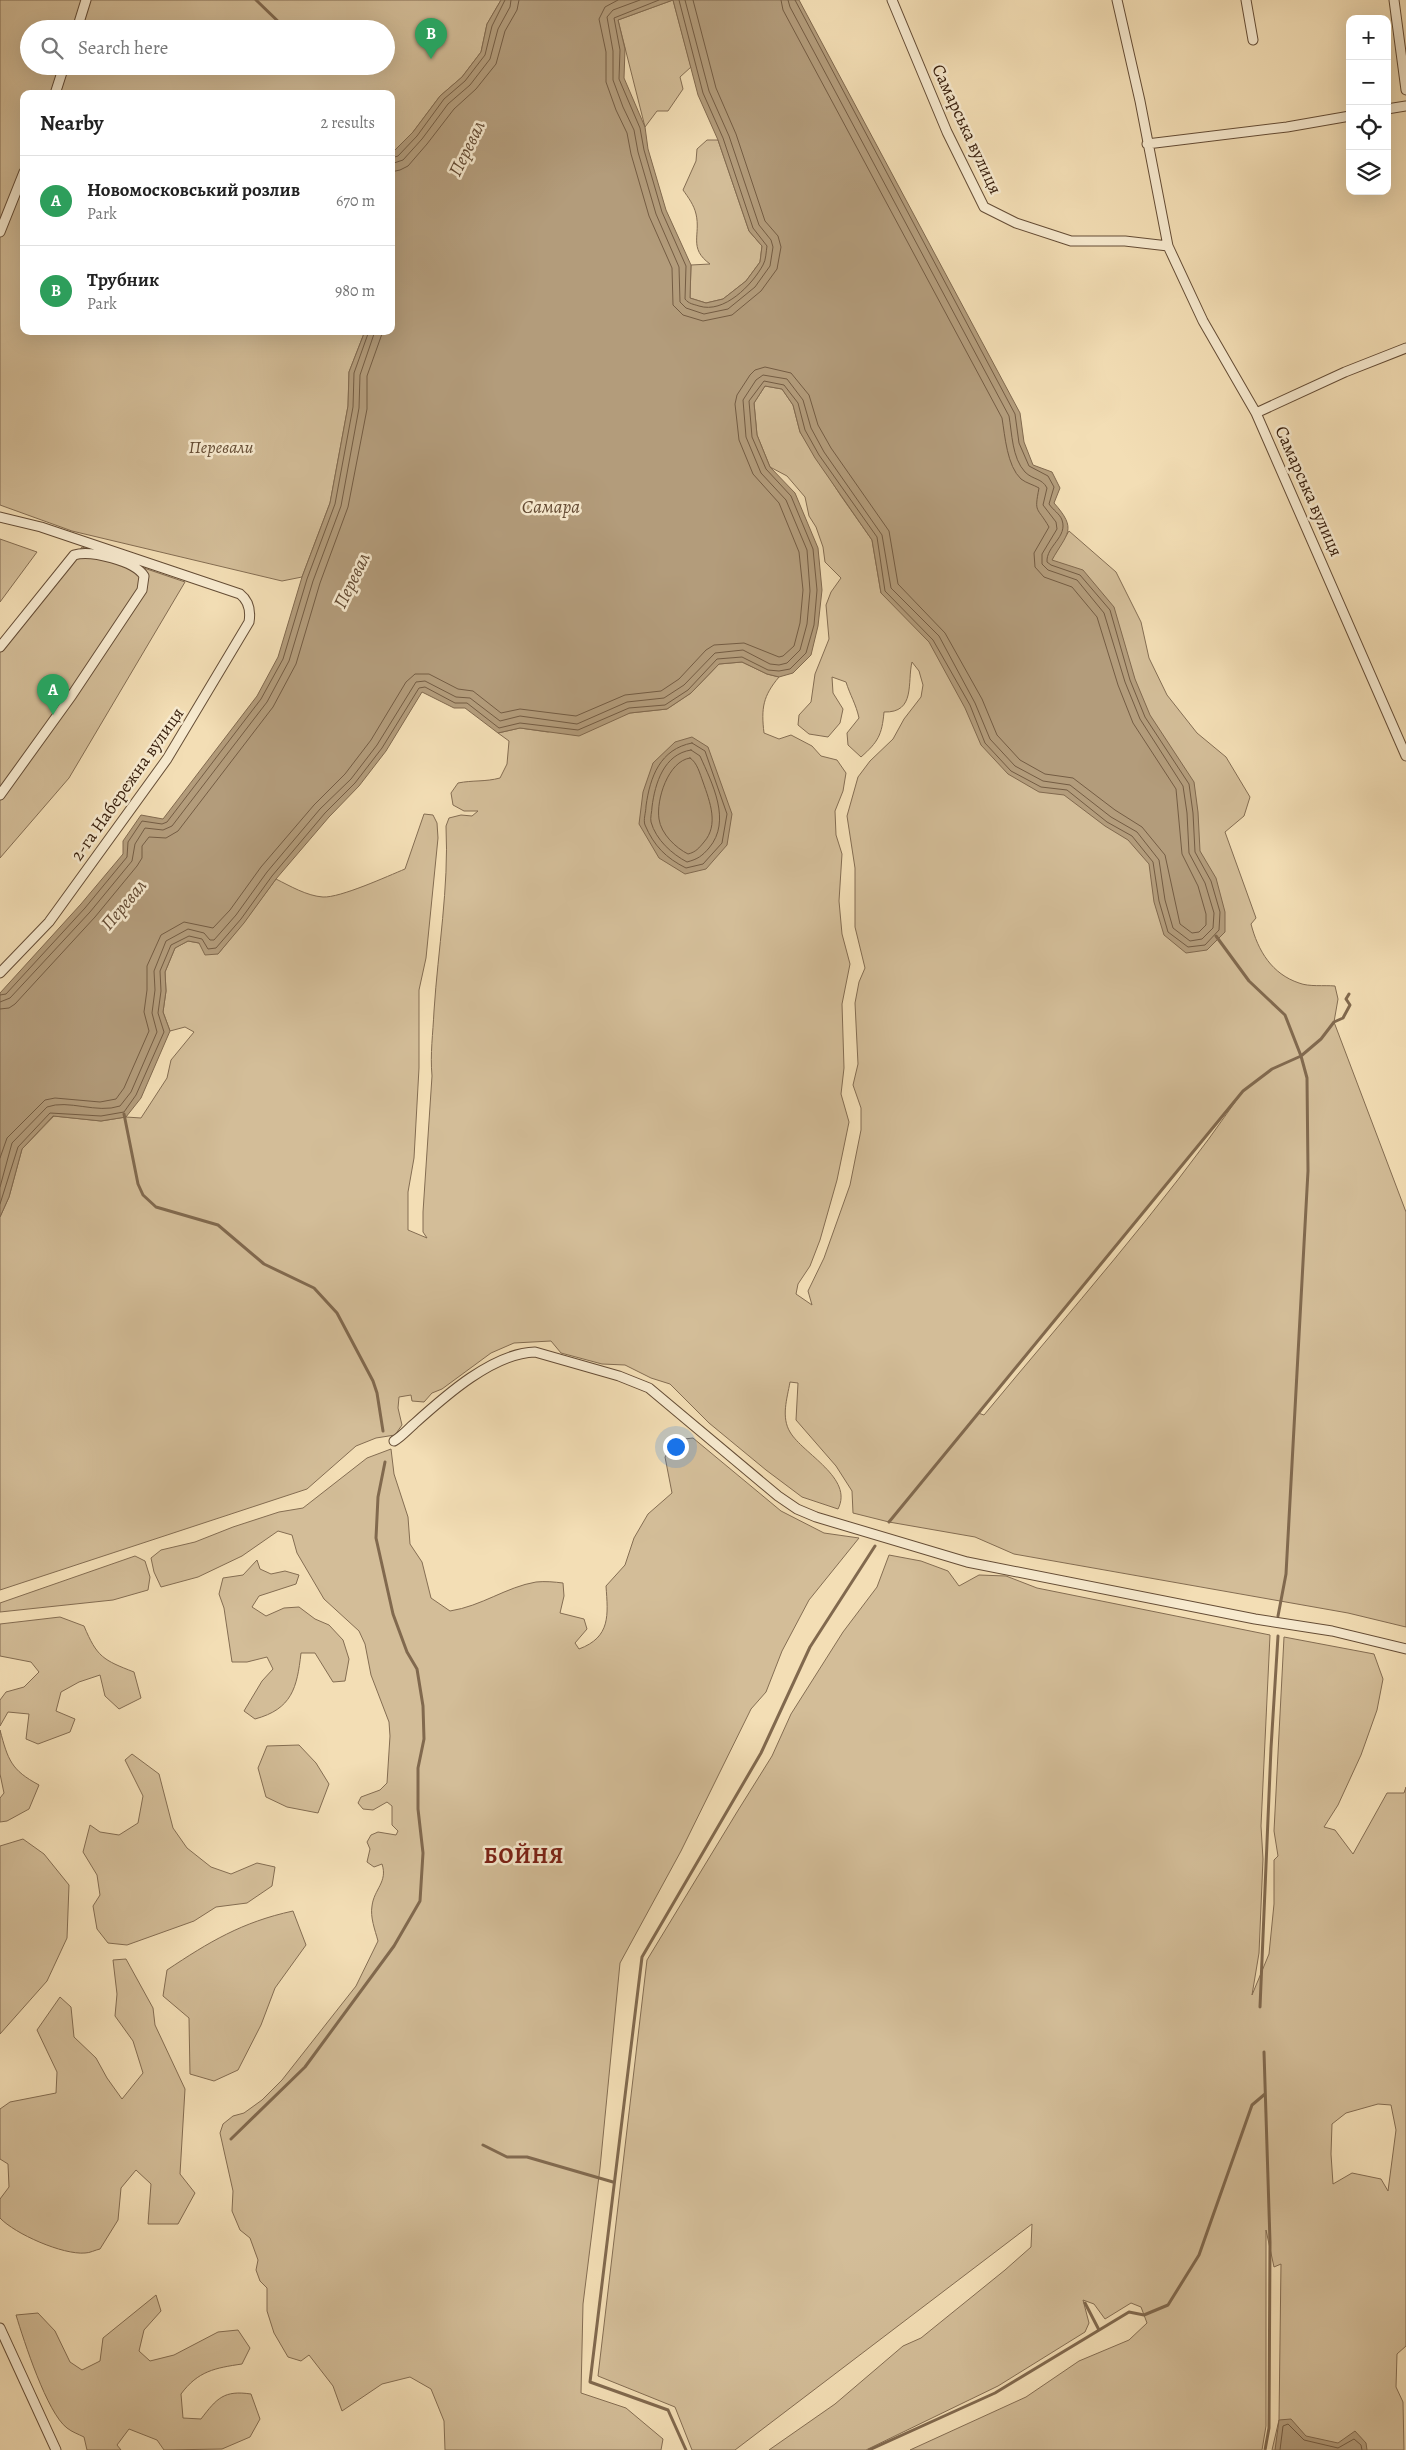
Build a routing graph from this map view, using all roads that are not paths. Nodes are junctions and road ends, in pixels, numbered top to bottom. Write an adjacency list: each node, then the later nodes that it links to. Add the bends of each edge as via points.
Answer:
1 (86, 0): 6 (street)
2 (892, 0): 17 (street, Самарська вулиця, via 947,132 984,208 1016,223 1071,241 1125,241)
3 (1117, 0): 14 (street, Самарська вулиця)
4 (1246, 0): 7 (street)
5 (1394, 0): 10 (street)
6 (80, 20)
7 (1253, 40)
8 (61, 75): 9 (street)
9 (56, 90)
10 (1406, 90)
11 (1406, 106): 12 (street)
12 (1391, 108)
13 (1346, 117): 14 (street)
14 (1147, 144): 17 (street, Самарська вулиця)
15 (20, 182): 16 (street)
16 (0, 232)
17 (1168, 246): 19 (street, Самарська вулиця, via 1203,322)
18 (1406, 348): 19 (street)
19 (1256, 413): 22 (street, Самарська вулиця)
20 (0, 517): 24 (street, 2-га Набережна вулиця, via 133,557 240,594 251,612 249,622 167,759 49,922)
21 (0, 647): 23 (street, via 74,555 93,554 131,564 141,570 144,576 142,590)
22 (1406, 756)
23 (0, 795)
24 (0, 973)
25 (394, 1441): 26 (street, via 494,1363 521,1352 535,1352 650,1388 778,1496 797,1509 823,1520 966,1562 1332,1631)
26 (1406, 1650)
27 (0, 2328): 28 (street)
28 (56, 2450)

